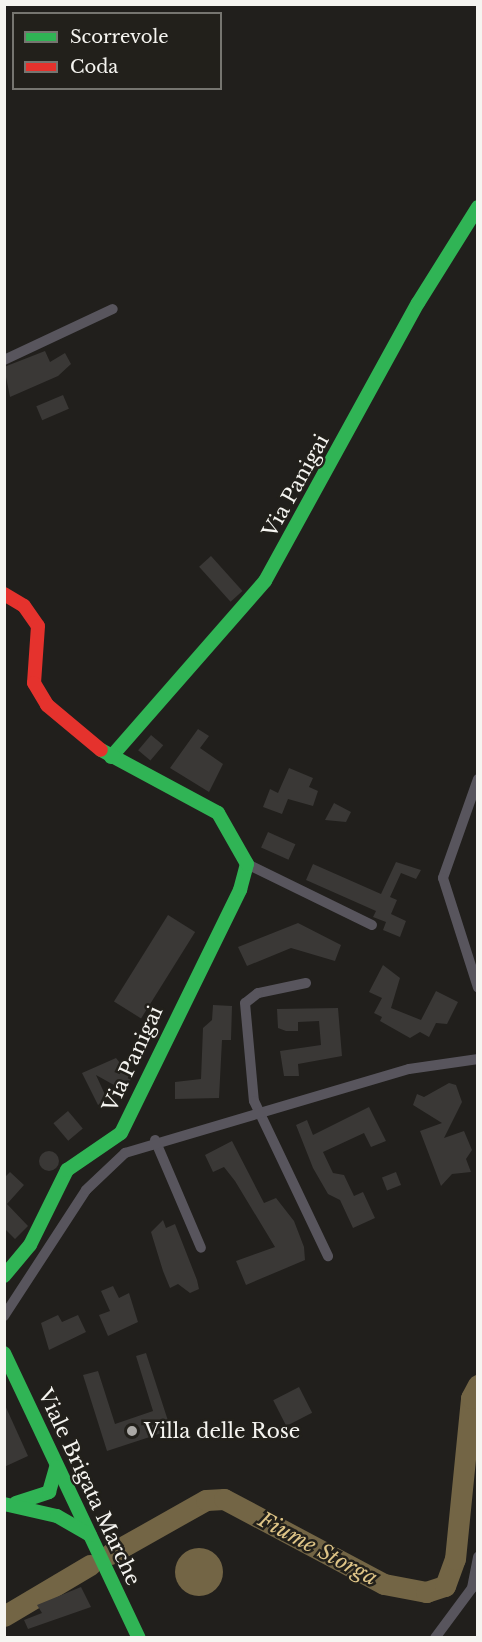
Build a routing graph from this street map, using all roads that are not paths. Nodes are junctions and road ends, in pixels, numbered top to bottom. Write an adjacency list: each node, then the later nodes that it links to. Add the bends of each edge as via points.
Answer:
1 (477, 207): 5 (street, Via Panigai, via 418,303 265,581)
2 (113, 309): 3 (street)
3 (4, 360)
4 (4, 594): 5 (street, via 24,606 38,626 33,671 39,694 73,730)
5 (111, 757): 7 (street, via 218,813)
6 (477, 779): 10 (street, via 443,878)
7 (247, 864): 8 (street); 13 (street, Via Panigai, via 240,890)
8 (372, 925)
9 (306, 982): 12 (street, via 258,993 245,1003 254,1101)
10 (477, 988)
11 (477, 1059): 12 (street, via 409,1069)
12 (260, 1111): 14 (street); 17 (street)
13 (121, 1133): 15 (street); 18 (street, Via Panigai, via 67,1170 30,1245)
14 (155, 1140): 15 (street); 16 (street)
15 (126, 1153): 19 (street, via 86,1190)
16 (201, 1248)
17 (328, 1256)
18 (4, 1276)
19 (4, 1316)
20 (4, 1353): 21 (street, Viale Brigata Marche)
21 (56, 1464): 22 (street, via 49,1492); 23 (street, Viale Brigata Marche)
22 (32, 1500): 23 (street); 24 (street)
23 (75, 1503): 25 (street); 26 (street, Viale Brigata Marche)
24 (4, 1504): 25 (street)
25 (57, 1516): 26 (street)
26 (90, 1535): 28 (street, Viale Brigata Marche)
27 (477, 1557): 29 (street, via 472,1588)
28 (140, 1638)
29 (435, 1638)

